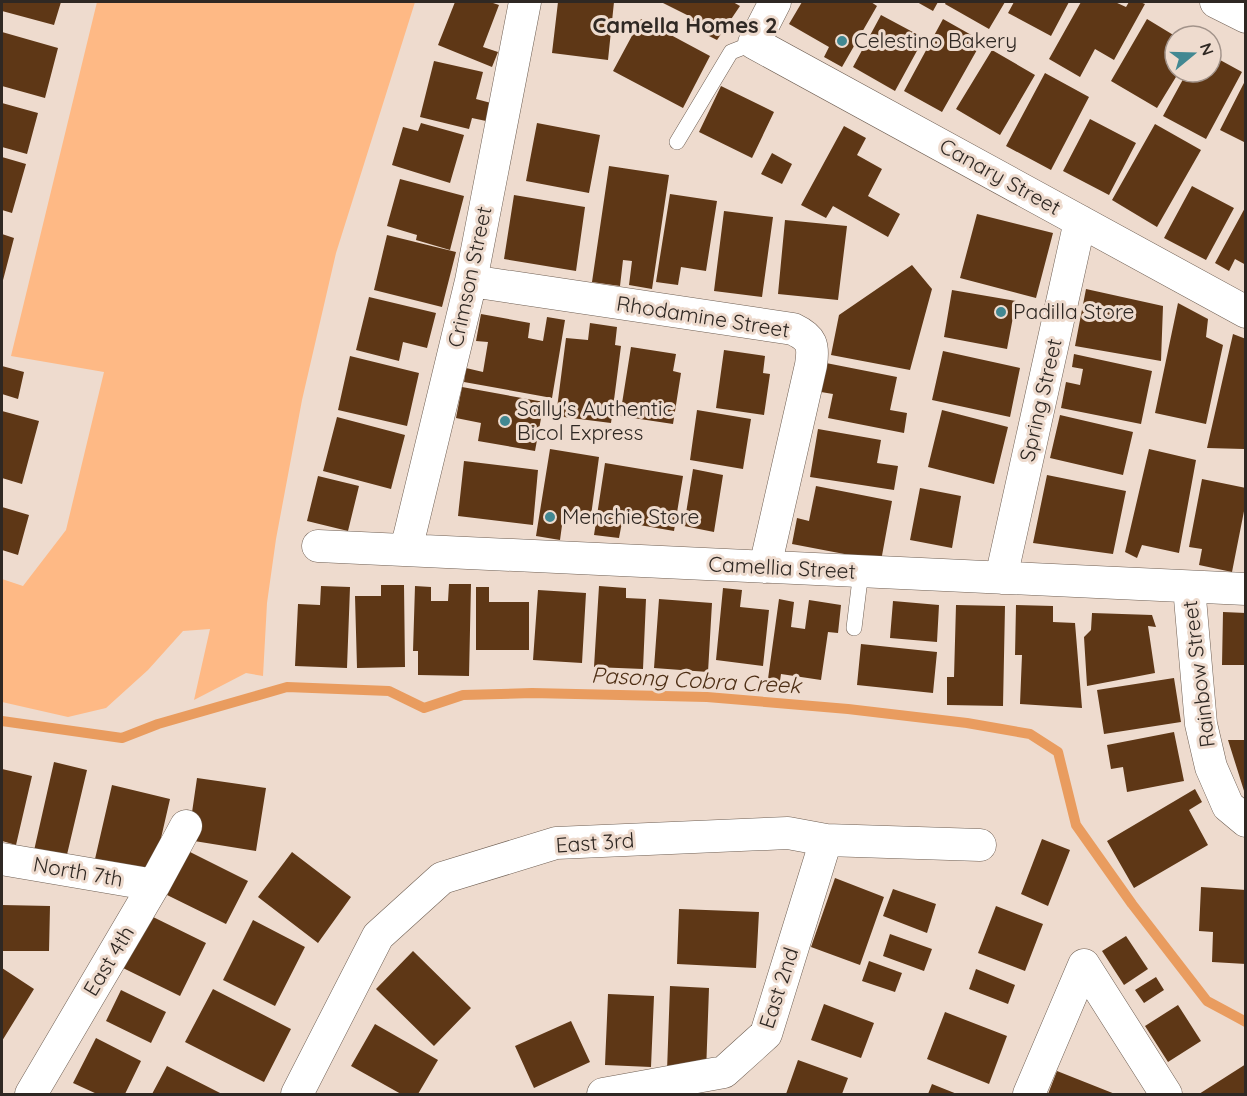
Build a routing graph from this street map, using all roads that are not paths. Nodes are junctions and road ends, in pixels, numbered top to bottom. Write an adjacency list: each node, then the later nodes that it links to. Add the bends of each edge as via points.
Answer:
1 (525, 2): 8 (street, Crimson Street)
2 (775, 2): 5 (street)
3 (1216, 2): 4 (street)
4 (1245, 17)
5 (754, 43): 6 (lane, via 731,52); 7 (street, Canary Street)
6 (677, 142)
7 (1080, 221): 9 (street, Canary Street); 14 (street, Spring Street)
8 (471, 281): 11 (street, Crimson Street); 12 (street, Rhodamine Street, via 793,329 811,341 811,365)
9 (1245, 312)
10 (318, 546): 11 (street, Camellia Street)
11 (406, 550): 12 (street, Camellia Street)
12 (765, 567): 13 (street, Camellia Street)
13 (861, 571): 14 (street, Camellia Street); 17 (lane)
14 (1001, 578): 15 (street, Camellia Street)
15 (1189, 586): 16 (street, Camellia Street); 18 (street, Rainbow Street, via 1201,724 1211,767 1228,806)
16 (1245, 589)
17 (854, 628)
18 (1245, 821)
19 (186, 826): 23 (street, East 4th)
20 (826, 840): 21 (street, East 3rd); 25 (street, East 3rd, via 788,833 556,843 442,878 378,936); 26 (street, East 2nd, via 766,1034 724,1072)
21 (980, 845)
22 (2, 860): 23 (street, North 7th)
23 (154, 885): 24 (street, East 4th)
24 (31, 1095)
25 (297, 1095)
26 (603, 1095)
27 (1029, 1095): 28 (street, via 1084,964)
28 (1166, 1095)

